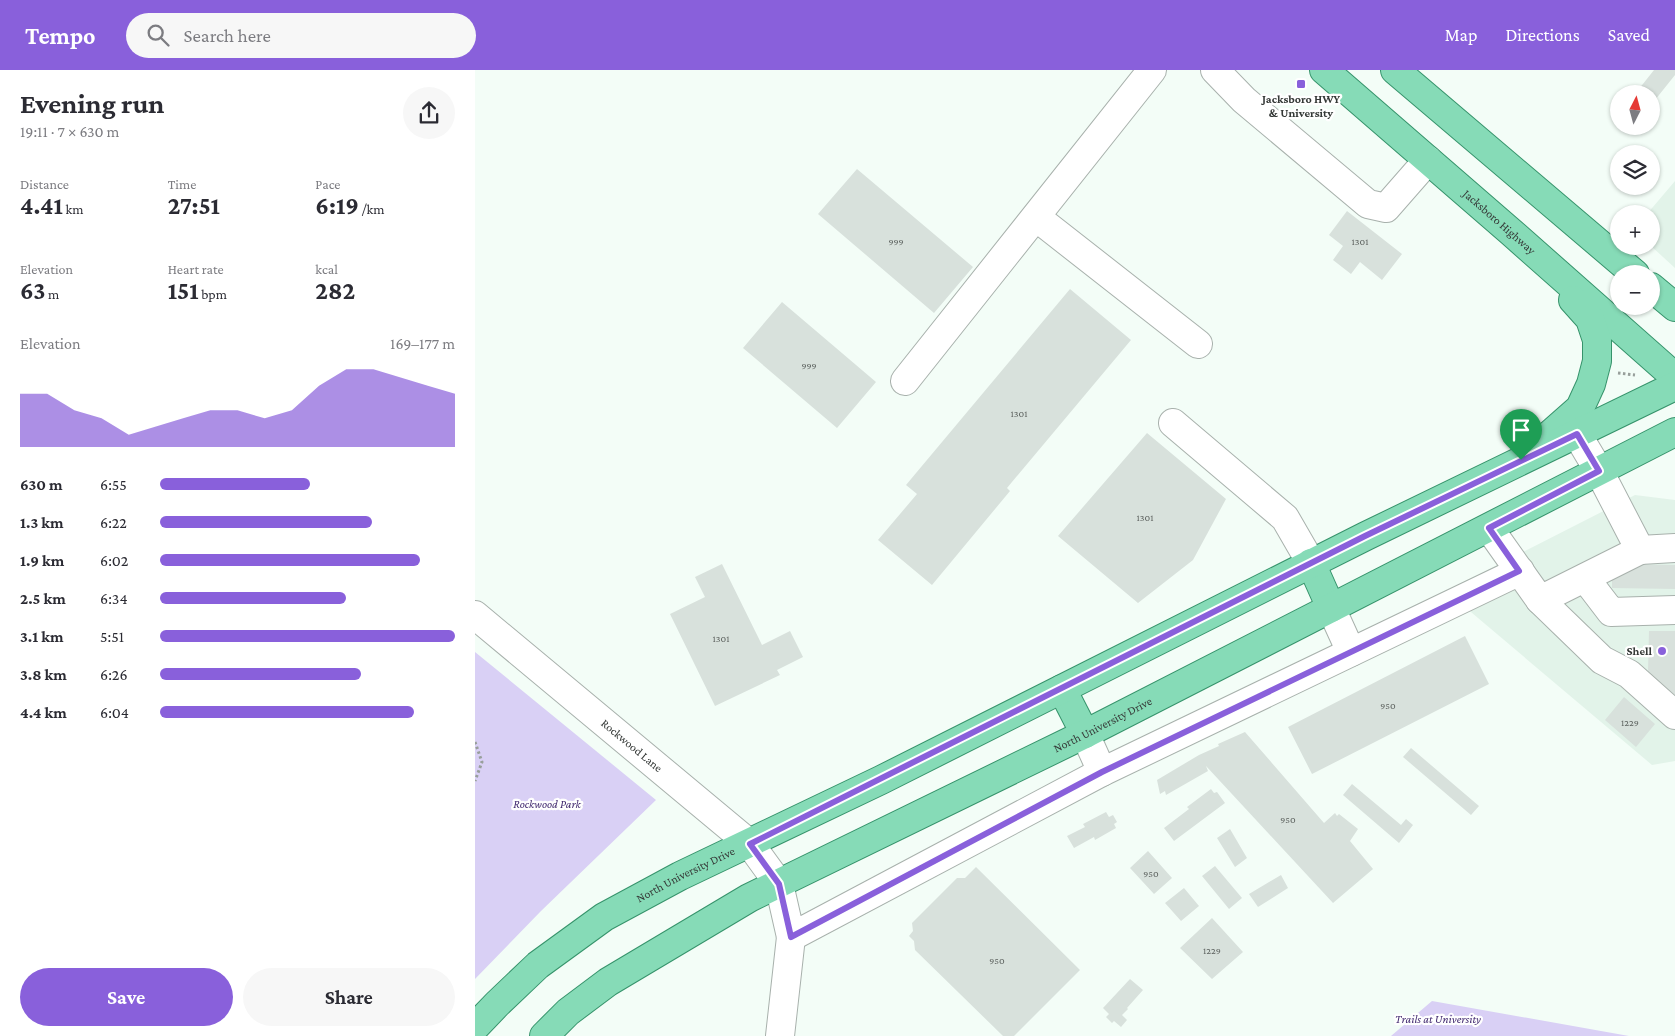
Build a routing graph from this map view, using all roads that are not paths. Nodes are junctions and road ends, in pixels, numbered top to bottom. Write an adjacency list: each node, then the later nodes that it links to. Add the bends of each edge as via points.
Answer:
1 (1152, 70): 6 (street)
2 (1215, 70): 5 (street, via 1245,100 1368,204 1387,208)
3 (1324, 70): 5 (main road, Jacksboro Highway)
4 (1395, 70): 8 (main road)
5 (1428, 160): 7 (main road, Jacksboro Highway)
6 (1036, 217): 11 (street); 13 (street)
7 (1511, 232): 12 (main road, Jacksboro Highway); 18 (main road, via 1590,319 1597,340 1597,361 1580,408)
8 (1624, 265)
9 (1660, 294): 10 (main road)
10 (1675, 307)
11 (1198, 344)
12 (1675, 377)
13 (905, 381)
14 (1675, 386): 17 (main road, North University Drive)
15 (1173, 423): 23 (street, via 1285,518)
16 (1675, 432): 19 (main road, North University Drive)
17 (1577, 434): 18 (main road, North University Drive); 19 (street)
18 (1521, 460): 23 (main road, North University Drive)
19 (1599, 471): 20 (main road, North University Drive); 22 (street)
20 (1489, 528): 24 (street); 27 (main road, North University Drive)
21 (1675, 548): 22 (street)
22 (1640, 550): 25 (street)
23 (1311, 563): 27 (main road); 31 (main road, North University Drive)
24 (1519, 571): 26 (street); 30 (street)
25 (1585, 578): 26 (street); 28 (street, via 1611,612)
26 (1540, 600): 32 (street, via 1602,660 1629,674)
27 (1331, 608): 30 (street); 33 (main road, North University Drive)
28 (1675, 610)
29 (475, 615): 35 (street, Rockwood Lane)
30 (1351, 652): 34 (street)
31 (1062, 689): 33 (main road); 35 (main road, North University Drive)
32 (1675, 715)
33 (1085, 734): 34 (street); 36 (main road, North University Drive)
34 (1102, 772): 37 (street)
35 (750, 844): 36 (street, Rockwood Lane); 38 (main road, North University Drive, via 680,876 604,917 538,965)
36 (779, 884): 37 (street); 39 (main road, North University Drive, via 749,898 607,982 568,1012)
37 (791, 937): 40 (street)
38 (475, 1027)
39 (544, 1036)
40 (780, 1036)

